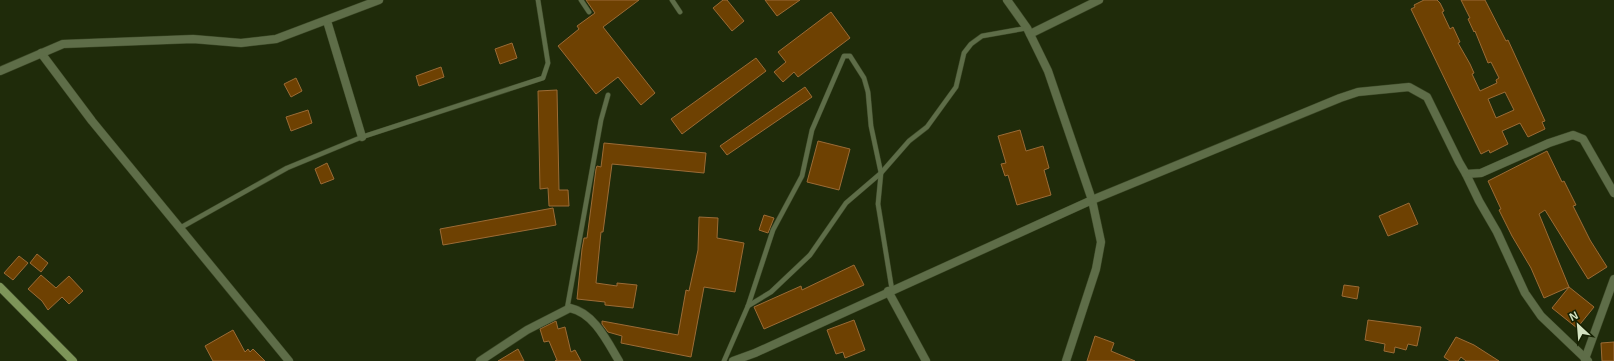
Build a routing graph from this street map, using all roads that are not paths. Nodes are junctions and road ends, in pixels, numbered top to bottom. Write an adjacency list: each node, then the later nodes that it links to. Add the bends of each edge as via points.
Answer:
1 (379, 0): 9 (street)
2 (538, 0): 14 (lane, via 548,63 543,78)
3 (581, 0): 7 (lane)
4 (672, 0): 8 (lane)
5 (1008, 0): 10 (street)
6 (1099, 0): 10 (street)
7 (589, 12)
8 (680, 12)
9 (327, 21): 11 (street, via 276,39 240,43 194,39 63,44); 14 (street)
10 (1029, 31): 15 (lane, via 982,36 971,44 964,53 956,87 927,127 909,141); 18 (street, via 1048,71)
11 (41, 53): 12 (street); 19 (street, via 92,121)
12 (0, 71)
13 (608, 95): 24 (lane, via 601,120)
14 (362, 137): 19 (lane, via 287,168)
15 (880, 173): 22 (lane, via 878,204); 23 (lane, via 846,203 810,255 771,292); 23 (lane, via 870,126 868,92 864,78 850,56 844,56 812,130 802,176 773,230)
16 (1466, 174): 17 (street, via 1481,173 1572,135 1583,139); 18 (street, via 1427,97 1409,87 1396,87 1358,92 1340,98); 26 (street, via 1497,232 1525,293 1541,316)
17 (1614, 192)
18 (1092, 200): 22 (street); 34 (street, via 1101,242 1096,269)
19 (180, 228): 28 (street)
20 (1614, 279): 26 (street)
21 (0, 287): 27 (main road)
22 (890, 291): 25 (street); 33 (street)
23 (748, 306): 31 (lane)
24 (567, 309): 29 (street, via 527,330); 30 (street, via 579,310 589,317)
25 (756, 357): 32 (street)
26 (1586, 360)
27 (73, 361)
28 (289, 361)
29 (480, 361)
30 (619, 361)
31 (724, 361)
32 (733, 361)
33 (926, 361)
34 (1066, 361)

